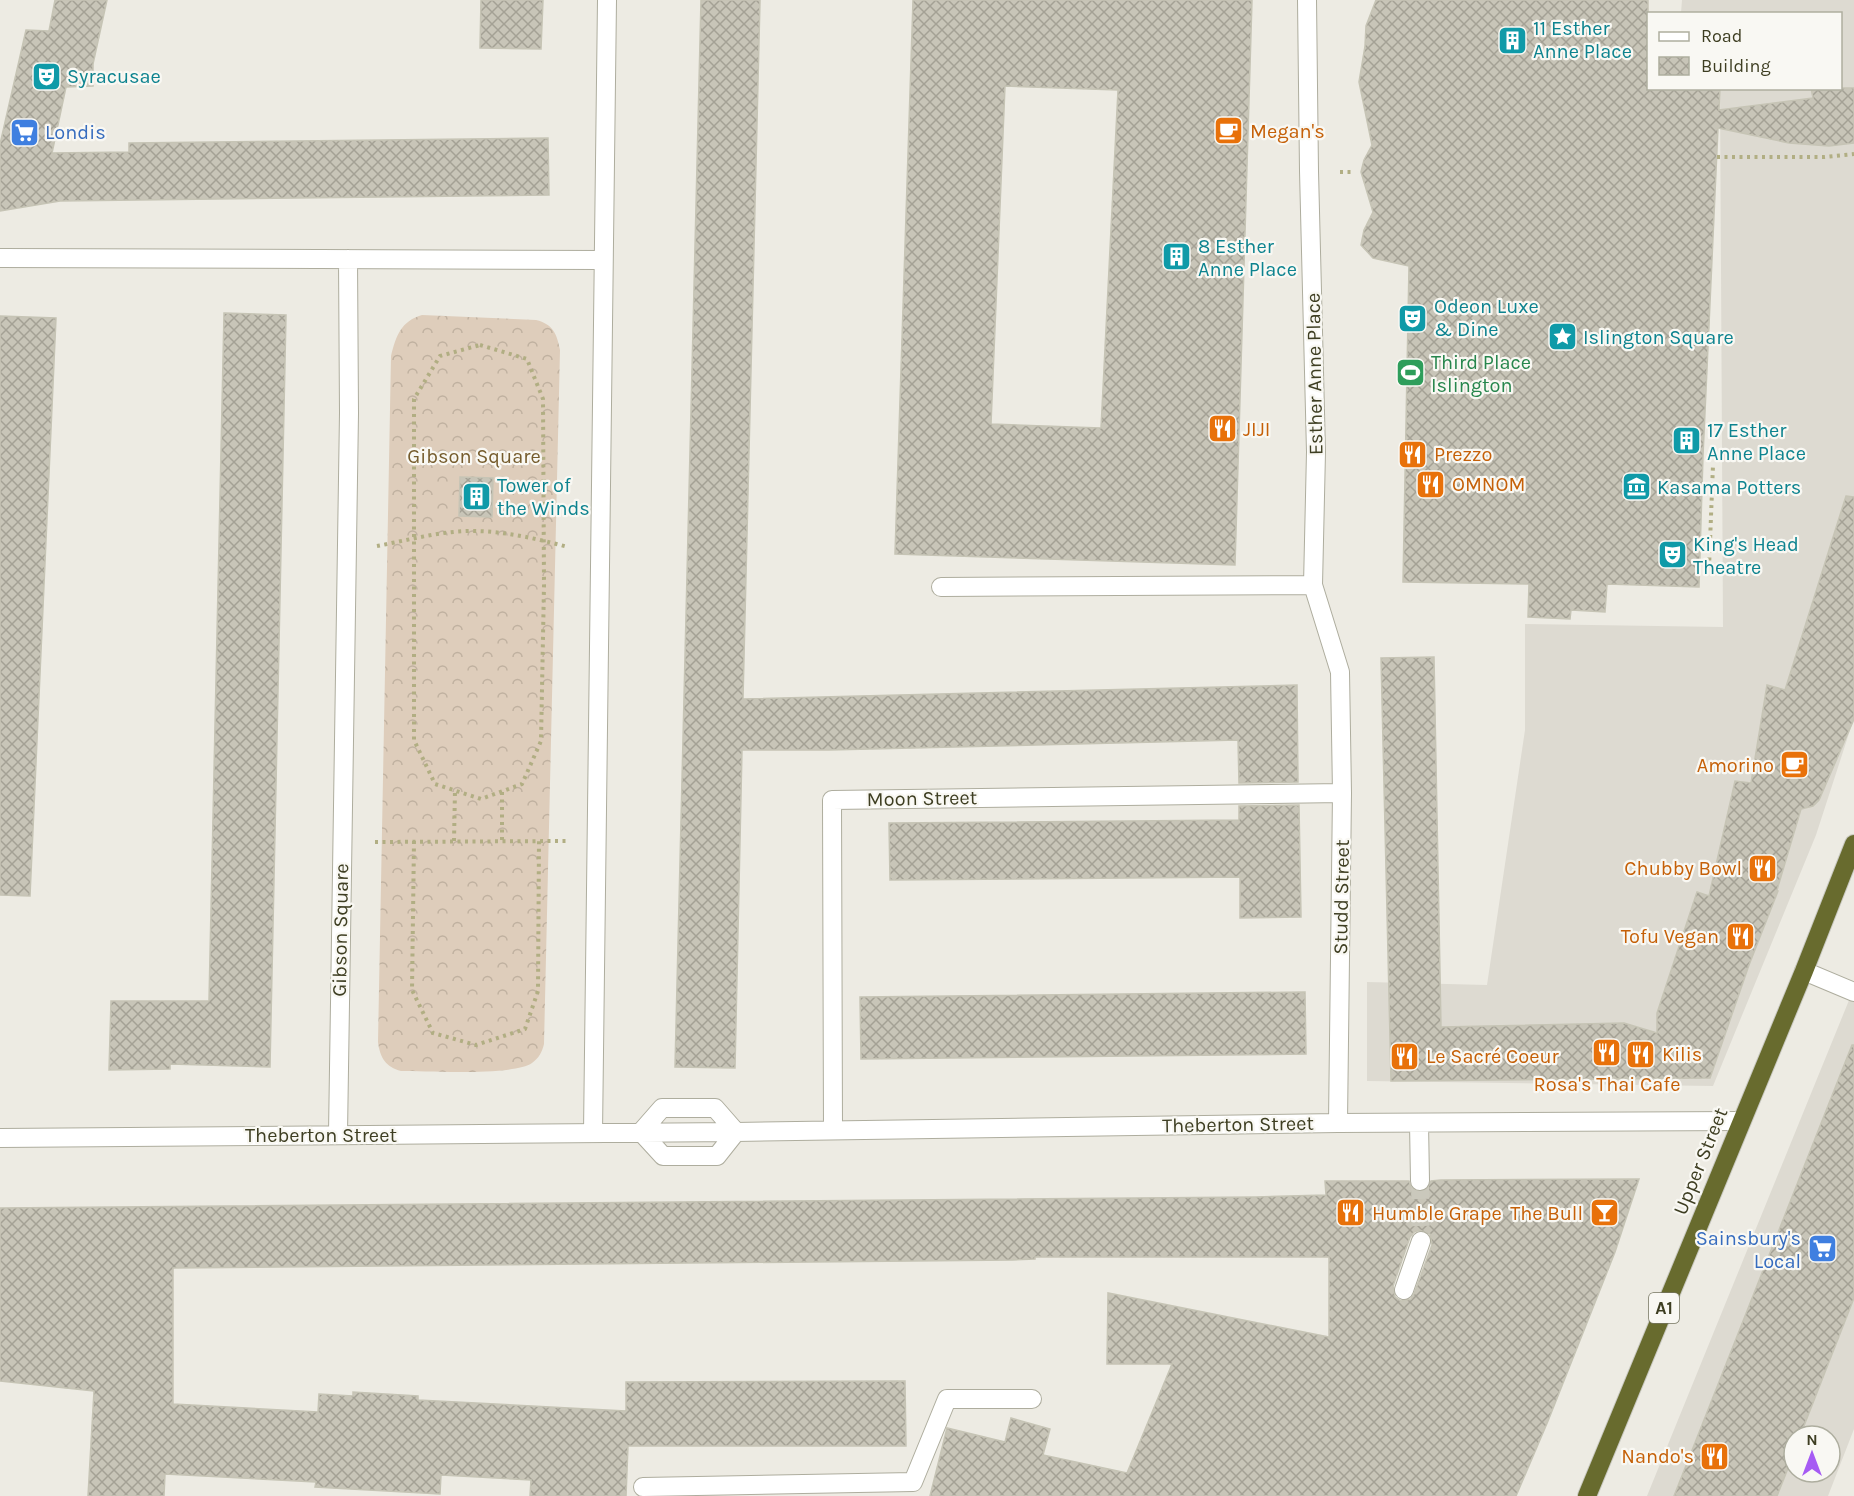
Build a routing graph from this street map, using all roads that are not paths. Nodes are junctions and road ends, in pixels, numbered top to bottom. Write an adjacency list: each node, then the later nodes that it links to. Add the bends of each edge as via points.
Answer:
1 (607, 0): 5 (street)
2 (1307, 0): 6 (street, Esther Anne Place, via 1316,452)
3 (0, 258): 4 (street)
4 (348, 259): 5 (street); 20 (street, Gibson Square)
5 (603, 260): 19 (street)
6 (1313, 585): 7 (street); 8 (street, Esther Anne Place)
7 (941, 587)
8 (1340, 672): 9 (street, Studd Street)
9 (1342, 793): 14 (street, Studd Street); 16 (street, Moon Street, via 832,800)
10 (1854, 844): 11 (highway, Upper Street / A1)
11 (1804, 971): 12 (street); 13 (highway, Upper Street / A1)
12 (1854, 992)
13 (1740, 1121): 15 (street, Theberton Street); 28 (highway, Upper Street / A1)
14 (1338, 1123): 15 (street, Theberton Street); 16 (street, Theberton Street)
15 (1419, 1123): 22 (street)
16 (833, 1130): 18 (street, Theberton Street)
17 (641, 1132): 18 (street, via 662,1108 715,1108); 18 (street, via 663,1156 717,1156); 19 (street, Theberton Street)
18 (736, 1132)
19 (593, 1133): 20 (street, Theberton Street)
20 (338, 1134): 21 (street, Theberton Street)
21 (0, 1138)
22 (1420, 1181)
23 (1421, 1241): 24 (street)
24 (1404, 1290)
25 (1032, 1399): 27 (street, via 947,1399 914,1482)
26 (644, 1487): 27 (street)
27 (880, 1490)
28 (1587, 1496)

